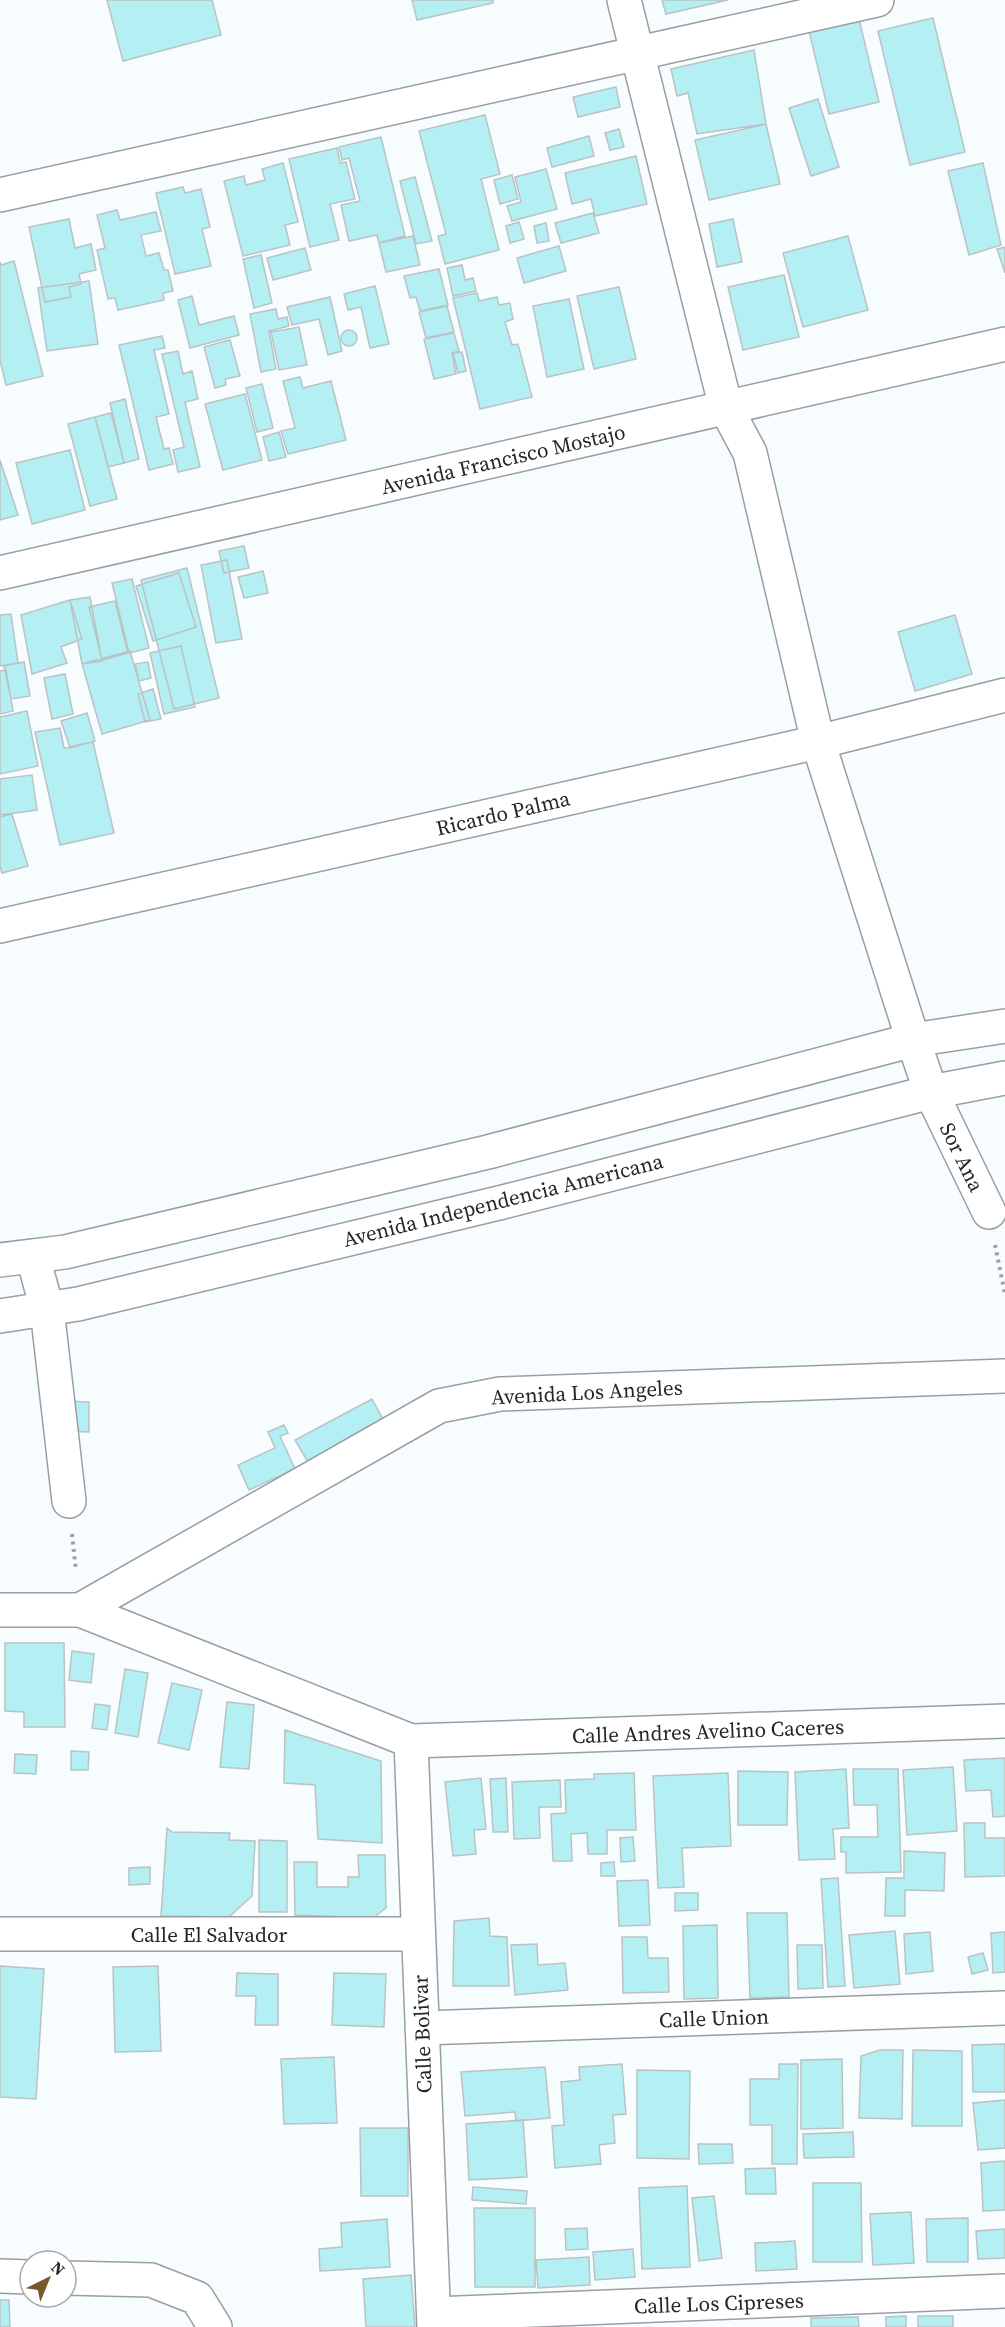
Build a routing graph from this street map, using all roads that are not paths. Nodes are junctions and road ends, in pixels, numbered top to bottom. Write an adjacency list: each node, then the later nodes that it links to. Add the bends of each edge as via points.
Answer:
1 (624, 0): 3 (street, Sor Ana)
2 (877, 0): 3 (street)
3 (636, 54): 4 (street); 6 (street, Sor Ana)
4 (0, 195)
5 (1005, 344): 6 (street, Avenida Francisco Mostajo)
6 (726, 408): 7 (street, Avenida Francisco Mostajo); 9 (street, Sor Ana, via 750,453)
7 (0, 573)
8 (1005, 695): 9 (street, Ricardo Palma)
9 (818, 742): 10 (street, Ricardo Palma); 12 (street, Sor Ana)
10 (0, 926)
11 (1005, 1026): 12 (street)
12 (913, 1040): 14 (street, Sor Ana); 16 (street, via 488,1152)
13 (1005, 1078): 14 (street, Avenida Independencia Americana)
14 (931, 1092): 15 (street, Sor Ana); 18 (street, Avenida Independencia Americana, via 492,1205)
15 (989, 1212)
16 (33, 1257): 17 (street); 18 (street)
17 (0, 1260)
18 (47, 1310): 19 (street, Avenida Independencia Americana); 21 (street)
19 (0, 1316)
20 (1005, 1376): 23 (street, Avenida Los Angeles, via 500,1394 439,1406)
21 (69, 1501)
22 (0, 1610): 23 (street)
23 (80, 1610): 25 (street)
24 (1005, 1721): 25 (street, Calle Andres Avelino Caceres)
25 (411, 1741): 27 (street, Calle Bolivar)
26 (0, 1934): 27 (street, Calle El Salvador)
27 (418, 1934): 29 (street, Calle Bolivar)
28 (1005, 2008): 29 (street, Calle Union)
29 (422, 2028): 34 (street, Calle Bolivar)
30 (0, 2276): 31 (street)
31 (18, 2277)
32 (78, 2278): 35 (street, via 151,2280 197,2298)
33 (1005, 2291): 34 (street, Calle Los Cipreses)
34 (434, 2321)
35 (215, 2327)

